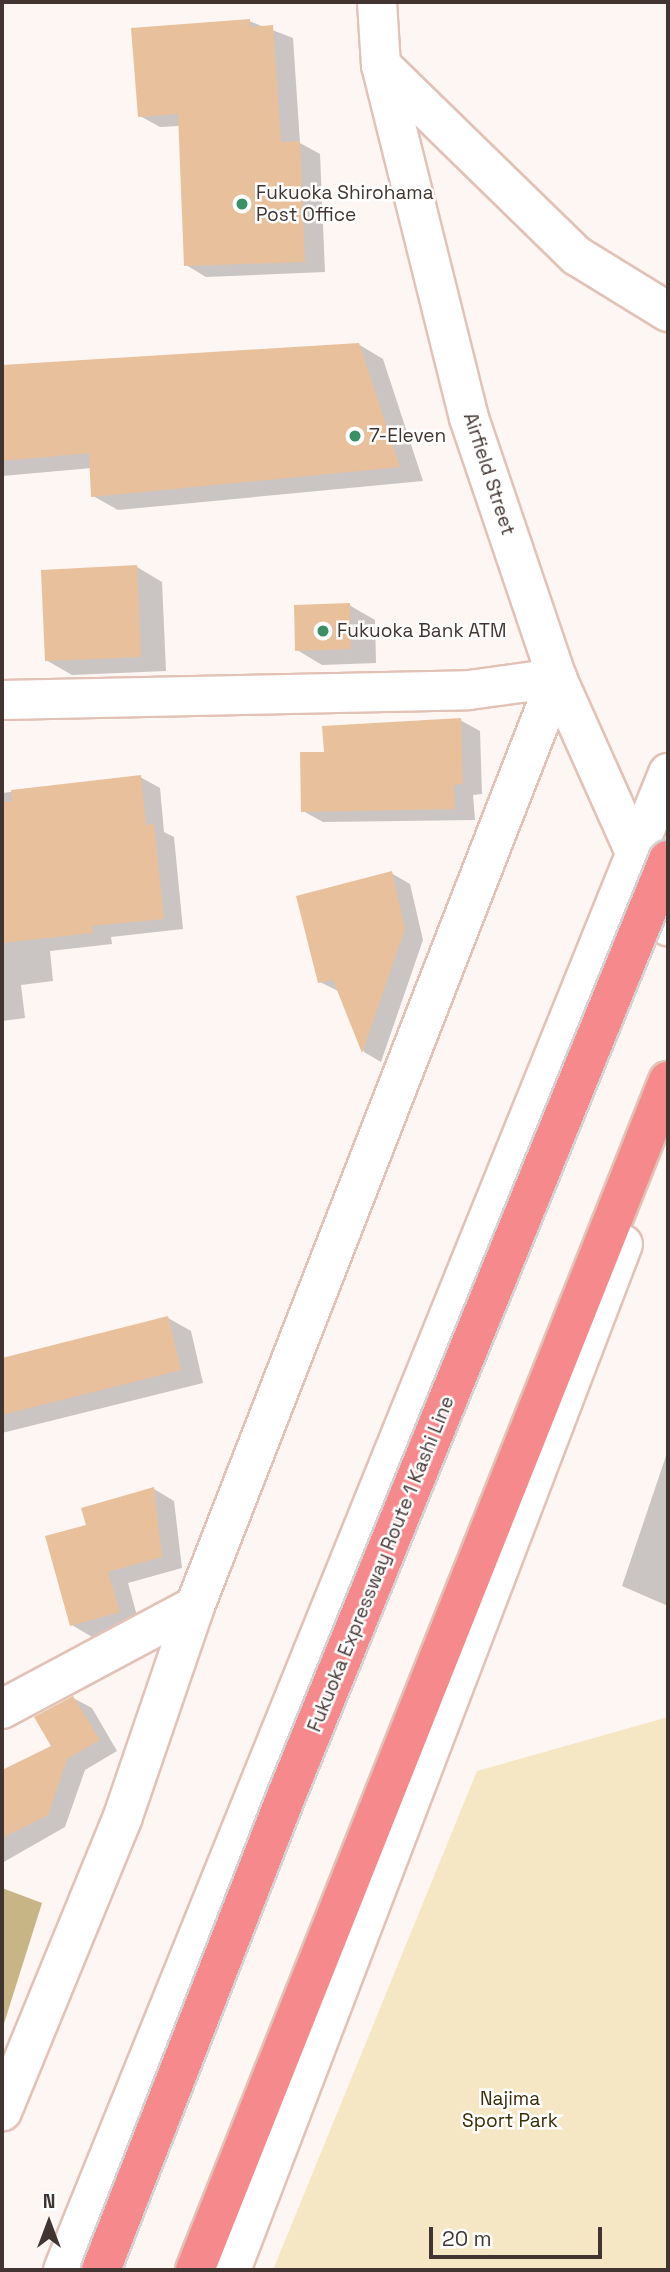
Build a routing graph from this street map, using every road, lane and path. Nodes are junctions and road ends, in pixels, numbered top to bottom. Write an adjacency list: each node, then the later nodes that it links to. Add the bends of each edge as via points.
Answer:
1 (377, 2): 2 (street, Airfield Street)
2 (381, 65): 3 (street, via 577,256); 4 (street, Airfield Street, via 469,418)
3 (668, 312)
4 (557, 678): 5 (street, via 469,690); 7 (street, Airfield Street); 11 (street)
5 (2, 701)
6 (668, 773): 7 (street)
7 (651, 856): 8 (street, Airfield Street); 14 (street); 15 (highway, Fukuoka Expressway Route 1 Kashi Line, bridge)
8 (668, 926)
9 (668, 1081): 16 (highway)
10 (668, 1128): 17 (street)
11 (195, 1606): 12 (street); 13 (street, via 122,1819)
12 (2, 1709)
13 (2, 2111)
14 (63, 2270)
15 (101, 2270)
16 (195, 2270)
17 (231, 2270)

